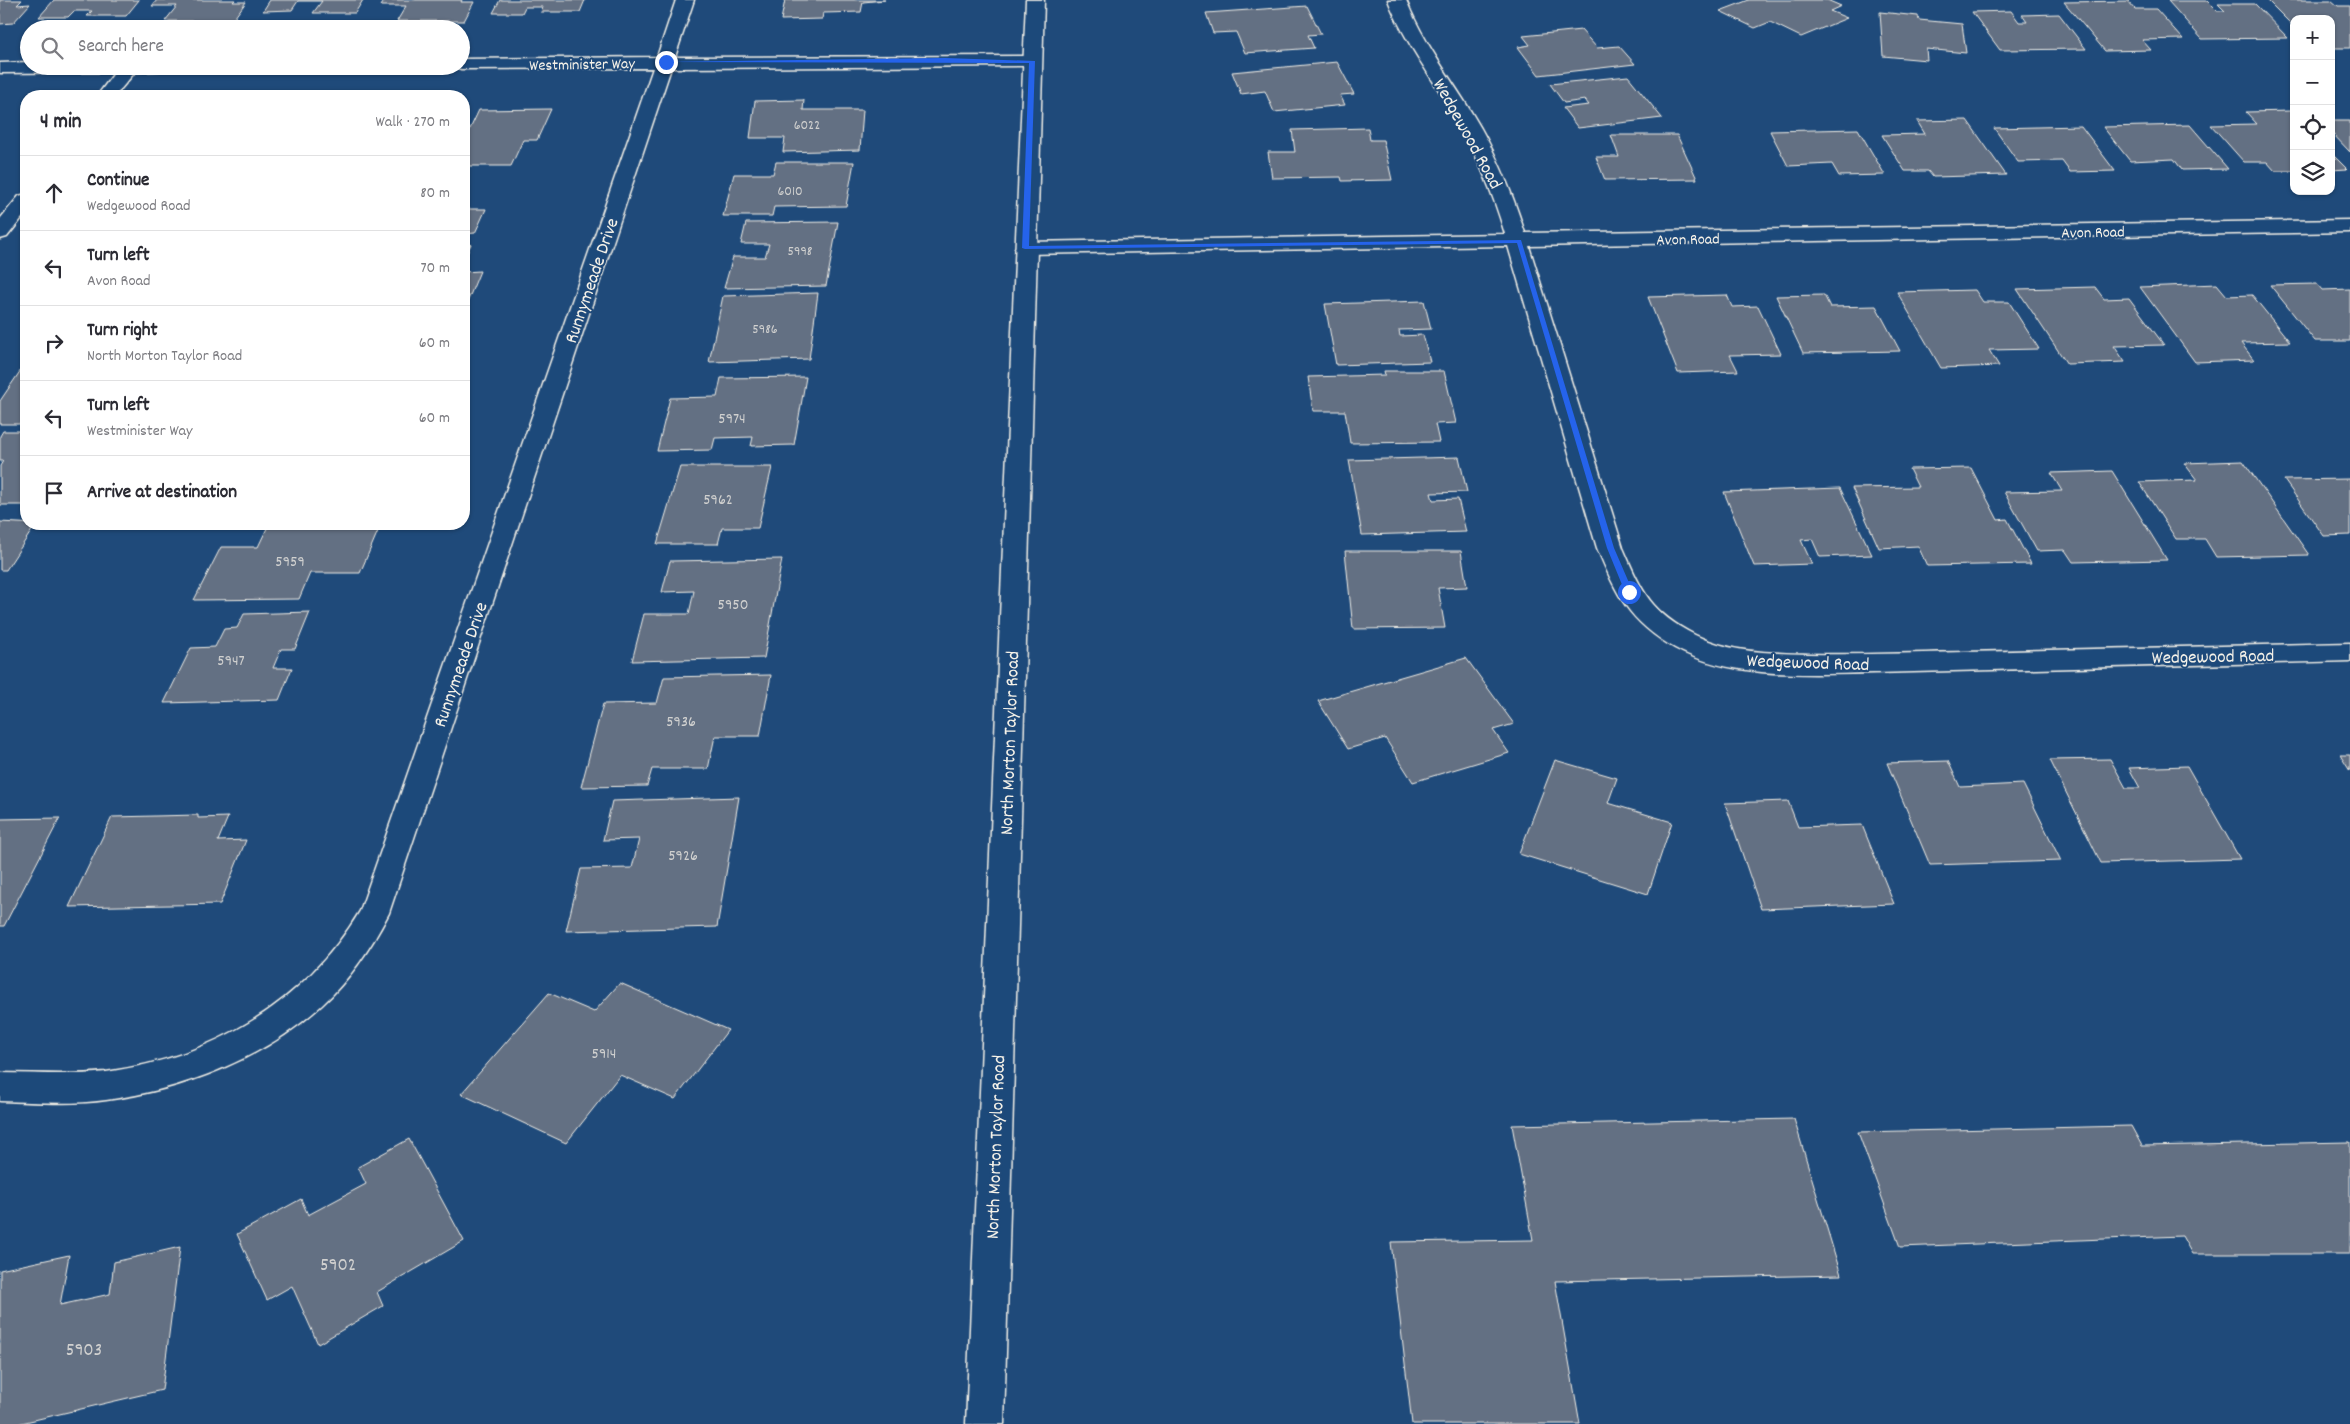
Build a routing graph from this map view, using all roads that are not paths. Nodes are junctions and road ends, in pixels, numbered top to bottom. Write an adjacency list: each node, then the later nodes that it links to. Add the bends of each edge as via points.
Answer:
1 (685, 0): 5 (street, Runnymeade Drive)
2 (1035, 0): 4 (street, North Morton Taylor Road)
3 (1396, 0): 14 (street, Wedgewood Road, via 1414,40 1486,155)
4 (1032, 61): 5 (street, Westminister Way); 15 (street, North Morton Taylor Road)
5 (666, 62): 6 (street, Westminister Way); 17 (street, Runnymeade Drive, via 374,913 356,944 332,974 265,1030 180,1070 106,1086)
6 (470, 64)
7 (0, 68): 8 (street)
8 (20, 68)
9 (122, 75): 10 (street)
10 (111, 90)
11 (20, 208): 13 (street)
12 (2350, 226): 14 (street, Avon Road)
13 (0, 233)
14 (1519, 241): 15 (street, Avon Road); 16 (street, Wedgewood Road, via 1614,557 1629,592 1640,607 1660,626 1686,642 1752,662 1839,664)
15 (1025, 248): 18 (street, North Morton Taylor Road)
16 (2350, 652)
17 (0, 1087)
18 (985, 1424)

